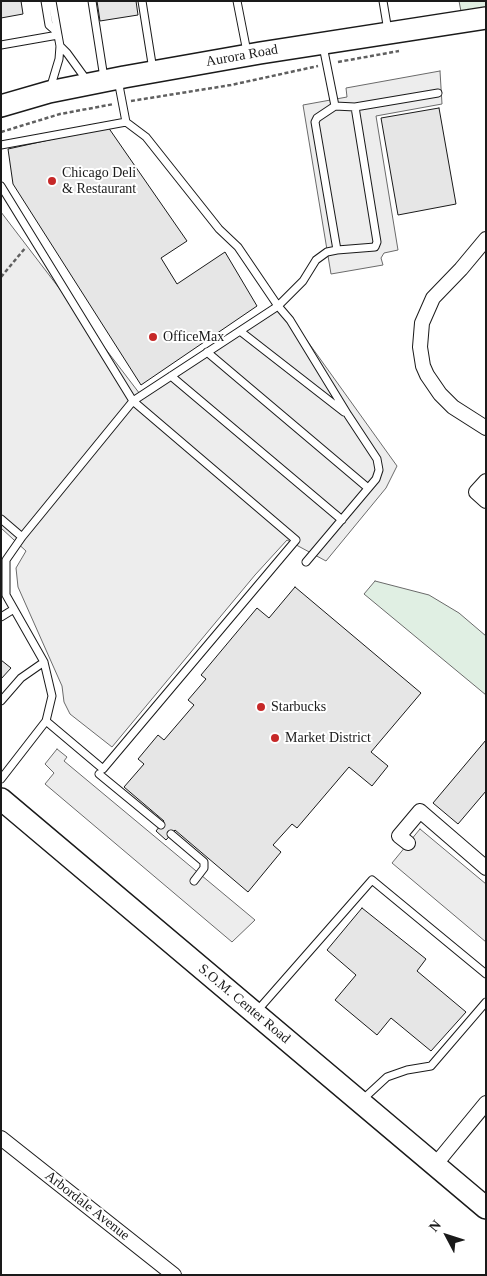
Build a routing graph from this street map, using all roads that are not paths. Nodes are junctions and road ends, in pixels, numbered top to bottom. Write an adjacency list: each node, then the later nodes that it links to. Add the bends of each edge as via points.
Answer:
1 (45, 1): 8 (lane, via 49,25)
2 (52, 1): 8 (lane)
3 (92, 1): 15 (lane)
4 (142, 1): 14 (lane)
5 (237, 1): 13 (lane)
6 (383, 1): 9 (lane)
7 (486, 18): 9 (main road, Aurora Road)
8 (57, 34): 10 (lane); 12 (lane)
9 (388, 34): 11 (main road, Aurora Road)
10 (1, 44)
11 (322, 44): 13 (main road, Aurora Road); 19 (lane)
12 (60, 46): 15 (lane); 16 (lane)
13 (248, 55): 14 (main road, Aurora Road)
14 (154, 72): 15 (main road, Aurora Road)
15 (104, 81): 16 (main road, Aurora Road); 21 (lane, via 122,103)
16 (49, 92): 18 (main road, Aurora Road)
17 (438, 93): 20 (lane)
18 (1, 106)
19 (335, 106): 20 (lane); 25 (lane, via 315,122)
20 (356, 107): 25 (lane, via 377,242 375,247)
21 (126, 122): 22 (lane); 26 (lane, via 146,137 219,229 238,247)
22 (1, 145)
23 (1, 186): 30 (lane)
24 (486, 239): 32 (street, via 433,298 422,323 420,347 427,375 440,394)
25 (336, 250): 26 (lane, via 316,260 303,281)
26 (278, 306): 27 (lane); 31 (lane, via 290,320)
27 (240, 331): 28 (lane); 31 (lane)
28 (207, 352): 29 (lane); 34 (lane)
29 (171, 376): 30 (lane); 37 (lane)
30 (133, 401): 38 (lane); 44 (lane, via 296,540 103,769)
31 (348, 415): 34 (lane, via 377,459 379,470)
32 (486, 428)
33 (486, 481): 35 (street, via 476,492)
34 (368, 488): 37 (lane)
35 (486, 501)
36 (1, 519): 38 (lane)
37 (342, 520): 39 (lane)
38 (22, 537): 40 (lane, via 6,560 6,595)
39 (306, 562)
40 (14, 609): 41 (lane); 42 (lane)
41 (1, 618)
42 (44, 662): 43 (lane, via 21,678); 44 (lane, via 52,696)
43 (1, 701)
44 (46, 721): 46 (lane)
45 (99, 774): 48 (lane)
46 (1, 780)
47 (1, 799): 56 (main road, S.O.M. Center Road)
48 (161, 825)
49 (171, 834): 53 (lane, via 204,862 204,868)
50 (408, 843): 51 (street, via 399,836 420,811)
51 (480, 857): 52 (street)
52 (486, 868)
53 (194, 881)
54 (486, 974): 56 (lane, via 372,880)
55 (486, 1002): 57 (lane, via 431,1066 387,1077)
56 (255, 1014): 57 (main road, S.O.M. Center Road)
57 (360, 1102): 60 (main road, S.O.M. Center Road)
58 (486, 1102): 60 (street)
59 (1, 1138): 62 (street, Arbordale Avenue)
60 (435, 1165): 61 (main road, S.O.M. Center Road)
61 (486, 1208)
62 (174, 1275)

